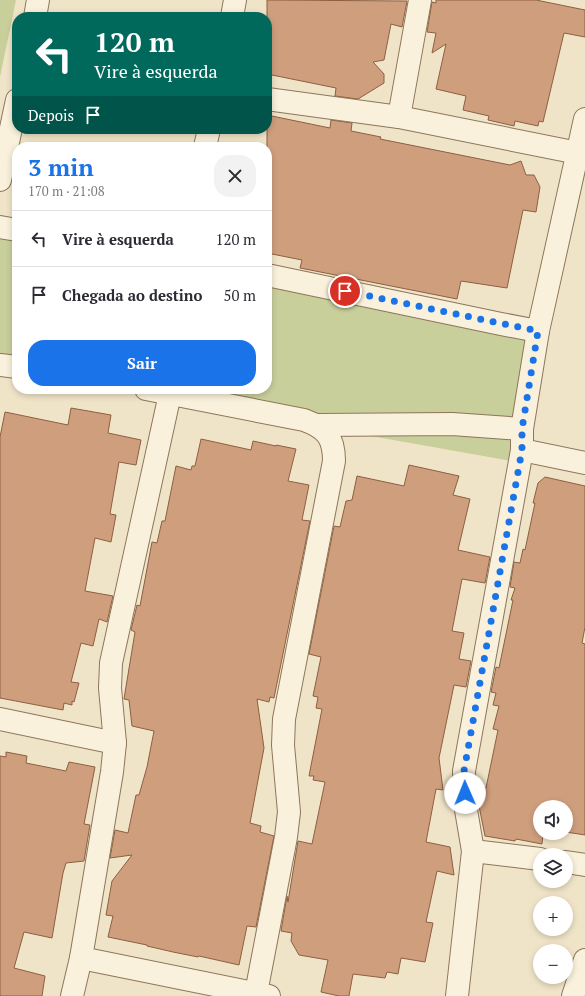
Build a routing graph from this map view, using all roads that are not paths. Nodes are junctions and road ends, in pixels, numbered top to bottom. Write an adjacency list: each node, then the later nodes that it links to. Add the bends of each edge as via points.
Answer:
1 (38, 0): 4 (street)
2 (235, 0): 5 (street)
3 (420, 0): 7 (street)
4 (36, 12)
5 (233, 12)
6 (272, 100): 7 (street)
7 (399, 118): 10 (street)
8 (585, 119): 10 (street)
9 (12, 124): 11 (street)
10 (578, 154): 15 (street)
11 (0, 180)
12 (0, 227): 13 (street)
13 (12, 229)
14 (272, 276): 15 (street)
15 (538, 331): 20 (street)
16 (0, 365): 17 (street)
17 (12, 366)
18 (170, 394): 19 (street, via 304,420); 24 (street, via 112,663 110,688)
19 (318, 425): 20 (street, via 452,424); 31 (street, via 328,436 334,449 334,461 284,719 283,745 289,812)
20 (522, 429): 21 (street)
21 (522, 450): 22 (street); 25 (street, via 464,771 465,804)
22 (585, 463)
23 (0, 719): 24 (street)
24 (115, 743): 29 (street)
25 (473, 851): 26 (street); 33 (street)
26 (533, 858)
27 (573, 863): 28 (street)
28 (585, 865)
29 (81, 958): 31 (street); 32 (street)
30 (585, 960): 34 (street)
31 (263, 995)
32 (72, 996)
33 (457, 996)
34 (573, 996)

